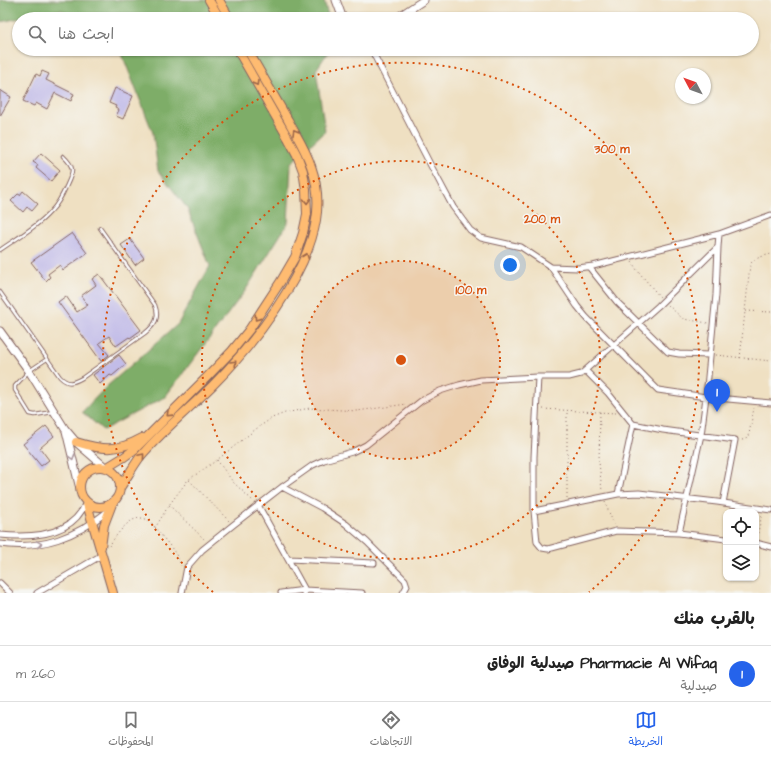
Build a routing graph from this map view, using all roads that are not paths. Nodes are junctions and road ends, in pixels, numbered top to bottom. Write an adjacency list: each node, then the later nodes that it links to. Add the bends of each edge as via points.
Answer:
1 (210, 0): 5 (main road)
2 (219, 0): 6 (main road)
3 (336, 0): 7 (street)
4 (424, 0): 8 (street)
5 (216, 12)
6 (226, 12)
7 (340, 12)
8 (406, 12)
9 (241, 56): 34 (main road, one-way to 34, via 288,138 303,171 307,214 303,233 295,257 249,330 218,366)
10 (251, 56): 40 (main road, one-way to 10, via 140,457 214,385 255,338 290,286 312,239 317,204 311,165)
11 (375, 56): 18 (street, via 453,207 470,230 481,238 521,247)
12 (63, 156): 17 (lane, via 70,162 73,174 58,202 43,219)
13 (771, 215): 15 (street)
14 (100, 228): 25 (lane, via 154,305 157,311 156,319 145,333 72,383 63,380)
15 (719, 234): 16 (street); 19 (street)
16 (718, 247): 21 (street); 24 (street)
17 (0, 250)
18 (551, 267): 19 (street); 23 (street, via 577,306)
19 (589, 267): 21 (street, via 617,302)
20 (0, 292): 25 (lane)
21 (639, 323): 23 (street); 24 (street, via 668,352)
22 (0, 331): 26 (street)
23 (613, 345): 27 (street); 29 (street, via 658,390)
24 (709, 355): 29 (street)
25 (47, 359): 26 (lane)
26 (29, 371): 31 (street); 31 (lane, via 15,386 17,394 30,414)
27 (586, 371): 28 (street, via 570,377); 32 (street)
28 (538, 377): 39 (street, via 481,380 440,391 407,411 366,445 313,465); 48 (street)
29 (706, 397): 30 (street); 35 (street)
30 (771, 403)
31 (55, 411): 33 (street)
32 (633, 424): 35 (street); 41 (street)
33 (65, 429): 36 (street); 38 (street, one-way to 38)
34 (149, 434): 36 (main road, via 134,443 114,449 96,448); 37 (main road, via 124,457)
35 (701, 435): 42 (street); 43 (street, via 735,440)
36 (76, 442): 37 (street)
37 (106, 468): 38 (main road, via 88,470); 40 (main road, via 117,476)
38 (79, 485): 44 (main road)
39 (282, 487): 45 (street); 67 (street, via 322,508 367,542 405,580 407,586)
40 (120, 488): 46 (main road)
41 (618, 494): 42 (street, via 639,493); 48 (street)
42 (686, 499): 43 (street); 50 (street)
43 (723, 502): 47 (street)
44 (87, 503): 46 (main road, via 93,507); 49 (main road); 51 (street, via 73,522 57,530 29,536)
45 (258, 505): 57 (street); 64 (street, via 194,557 186,567)
46 (110, 508): 49 (street); 56 (main road, via 104,525)
47 (771, 510)
48 (534, 511): 50 (street, via 537,542 544,549 616,531)
49 (92, 524): 53 (street, one-way to 49, via 15,546 47,543 76,533); 56 (main road)
50 (679, 534): 52 (street)
51 (0, 535)
52 (723, 539)
53 (0, 544)
54 (759, 544): 55 (street)
55 (771, 547)
56 (102, 553): 62 (street); 63 (main road)
57 (289, 559): 58 (street); 60 (street)
58 (374, 563)
59 (0, 582): 61 (street)
60 (305, 591): 65 (street); 66 (street)
61 (10, 593)
62 (37, 593)
63 (113, 593)
64 (182, 593)
65 (281, 593)
66 (362, 593)
67 (403, 593)

